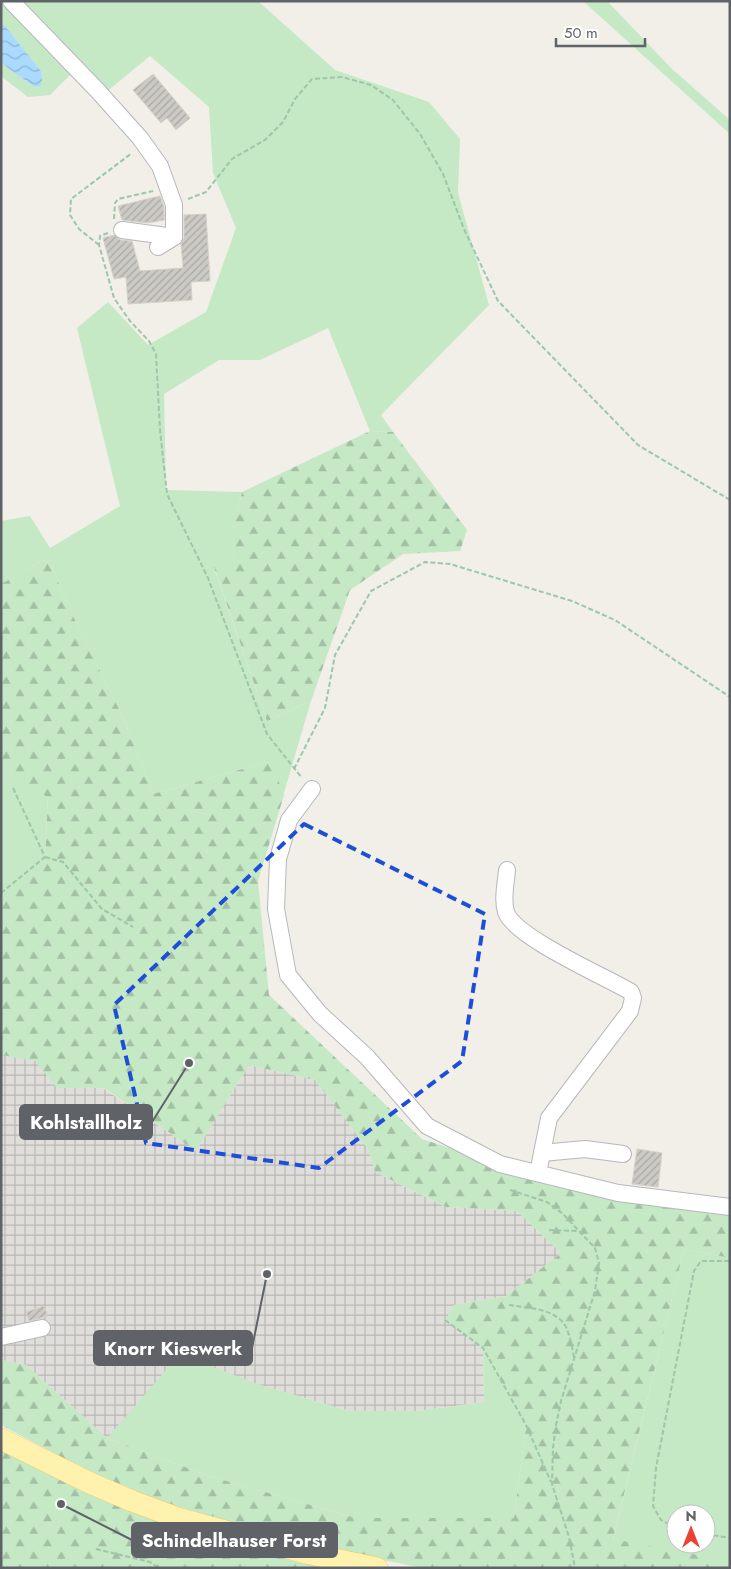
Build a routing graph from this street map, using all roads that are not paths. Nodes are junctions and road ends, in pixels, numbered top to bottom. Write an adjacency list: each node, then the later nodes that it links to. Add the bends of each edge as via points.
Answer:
1 (11, 1): 3 (street, via 97,90 160,166 174,205)
2 (122, 230): 3 (street)
3 (174, 237): 4 (street)
4 (158, 247)
5 (312, 789): 9 (street, via 289,820 278,859 276,909 288,975 320,1014 367,1057 427,1126 500,1164)
6 (507, 870): 7 (street, via 507,914 543,946 631,992 633,998 630,1011 549,1118)
7 (542, 1153): 8 (street, via 585,1149); 9 (street)
8 (623, 1154)
9 (538, 1173): 10 (street, via 618,1193)
10 (730, 1207)
11 (42, 1328): 12 (street)
12 (1, 1337)
13 (1, 1439): 14 (main road, via 88,1482 181,1518)
14 (377, 1568)

